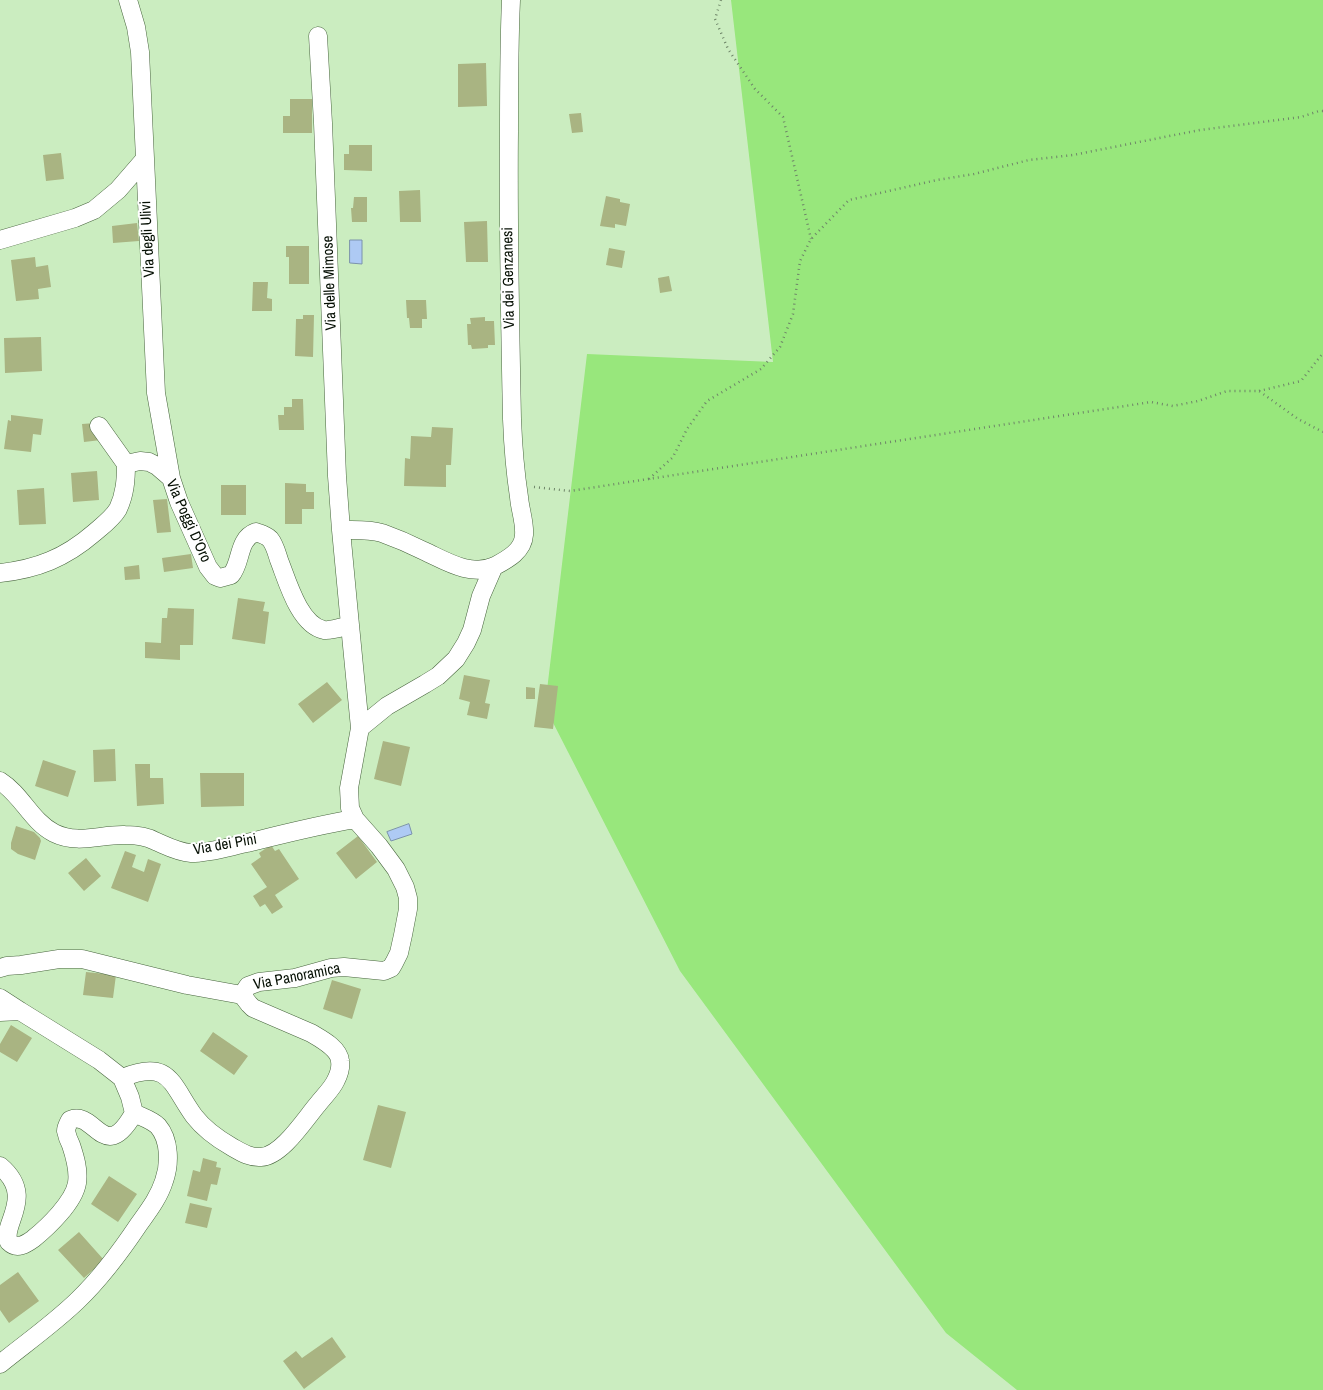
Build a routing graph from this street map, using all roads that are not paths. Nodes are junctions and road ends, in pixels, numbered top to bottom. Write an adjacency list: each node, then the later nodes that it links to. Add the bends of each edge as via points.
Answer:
1 (128, 0): 4 (street, Via degli Ulivi, via 139,44)
2 (511, 0): 10 (street, Via dei Genzanesi, via 508,252 513,430 524,536 516,553)
3 (318, 36): 9 (street, Via delle Mimose)
4 (144, 160): 5 (street, via 118,190 94,210); 8 (street, Via degli Ulivi, via 156,393)
5 (0, 240)
6 (99, 426): 7 (street)
7 (126, 464): 8 (street, Via Poggi D'Oro, via 149,462); 11 (street, via 123,496 105,524 79,545 51,561 28,569)
8 (171, 478): 12 (street, Via Poggi D'Oro, via 179,502 215,576 230,575 247,538 256,532 272,542 297,604 313,625 323,630)
9 (341, 530): 10 (street, via 381,533 459,567 476,570); 12 (street)
10 (494, 566): 13 (street, via 480,596 472,630 456,659 438,676 386,706)
11 (0, 573)
12 (350, 625): 13 (street, Via Panoramica)
13 (360, 728): 15 (street, Via Panoramica, via 349,788 349,802)
14 (0, 781): 15 (street, Via dei Pini, via 16,794 41,825 60,836 83,839 136,835 185,852 207,851)
15 (355, 819): 17 (street, Via Panoramica, via 392,864 408,894 399,953 391,968 384,971 335,967 295,978 259,982 248,986)
16 (0, 968): 17 (street, Via Panoramica, via 59,959 82,959)
17 (242, 996): 21 (street, via 258,1010 320,1038 339,1056 339,1073 331,1088 278,1150 267,1156 255,1157 223,1142 199,1122 172,1082 158,1072 149,1070)
18 (0, 998): 19 (street)
19 (20, 1011): 20 (street); 21 (street)
20 (0, 1012)
21 (122, 1078): 22 (street)
22 (134, 1113): 23 (street, via 125,1128 115,1136 102,1134 79,1119 70,1120 66,1130 76,1164 75,1189 49,1224 22,1246 13,1245 6,1237 16,1192 12,1180); 24 (street, via 158,1126 166,1143 166,1174 156,1200 86,1292)
23 (0, 1166)
24 (0, 1364)

